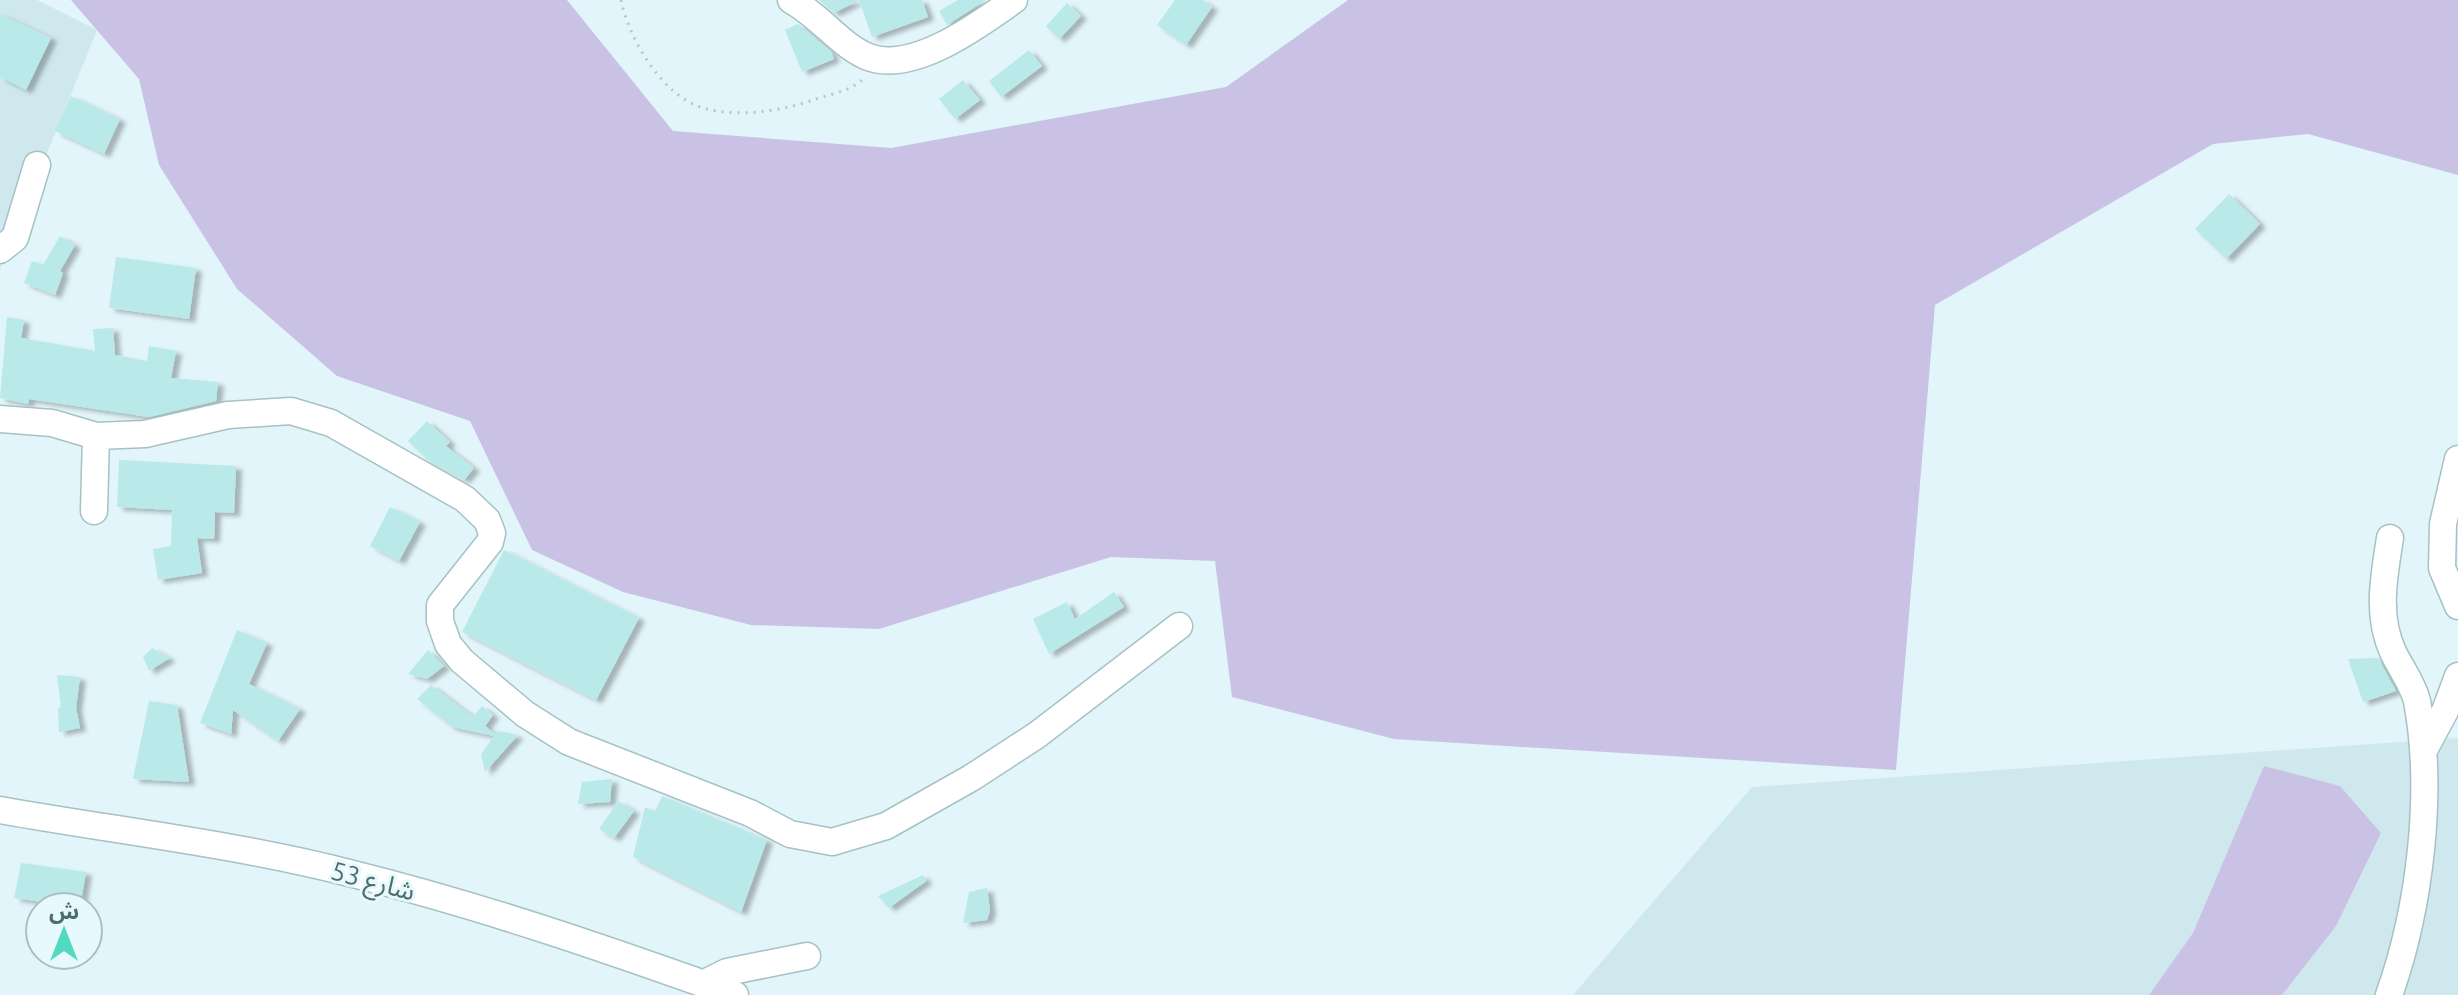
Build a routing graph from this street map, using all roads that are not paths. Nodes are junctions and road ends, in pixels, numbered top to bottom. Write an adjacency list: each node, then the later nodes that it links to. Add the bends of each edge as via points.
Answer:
1 (791, 0): 2 (street, via 816,14 841,40 875,58 938,48)
2 (1014, 0)
3 (37, 165): 4 (street, via 15,238)
4 (0, 250)
5 (0, 419): 6 (street, via 52,423)
6 (96, 436): 8 (street); 11 (street, via 145,434 228,415 291,411 331,423 405,464 465,499 487,520 492,533 440,605 448,644 462,661 525,714 569,742 812,839 832,842 886,826 971,778 1037,735)
7 (2458, 459): 10 (street, via 2443,524 2442,568)
8 (94, 511)
9 (2390, 538): 13 (street, via 2380,598 2391,648 2416,696)
10 (2458, 606)
11 (1179, 626)
12 (2458, 676): 13 (street)
13 (2424, 750): 18 (street, via 2416,880 2405,952)
14 (0, 810): 16 (street, شارع 53, via 216,844 353,874)
15 (807, 956): 16 (street, via 727,972)
16 (703, 984): 17 (street, شارع 53)
17 (735, 995)
18 (2389, 995)

